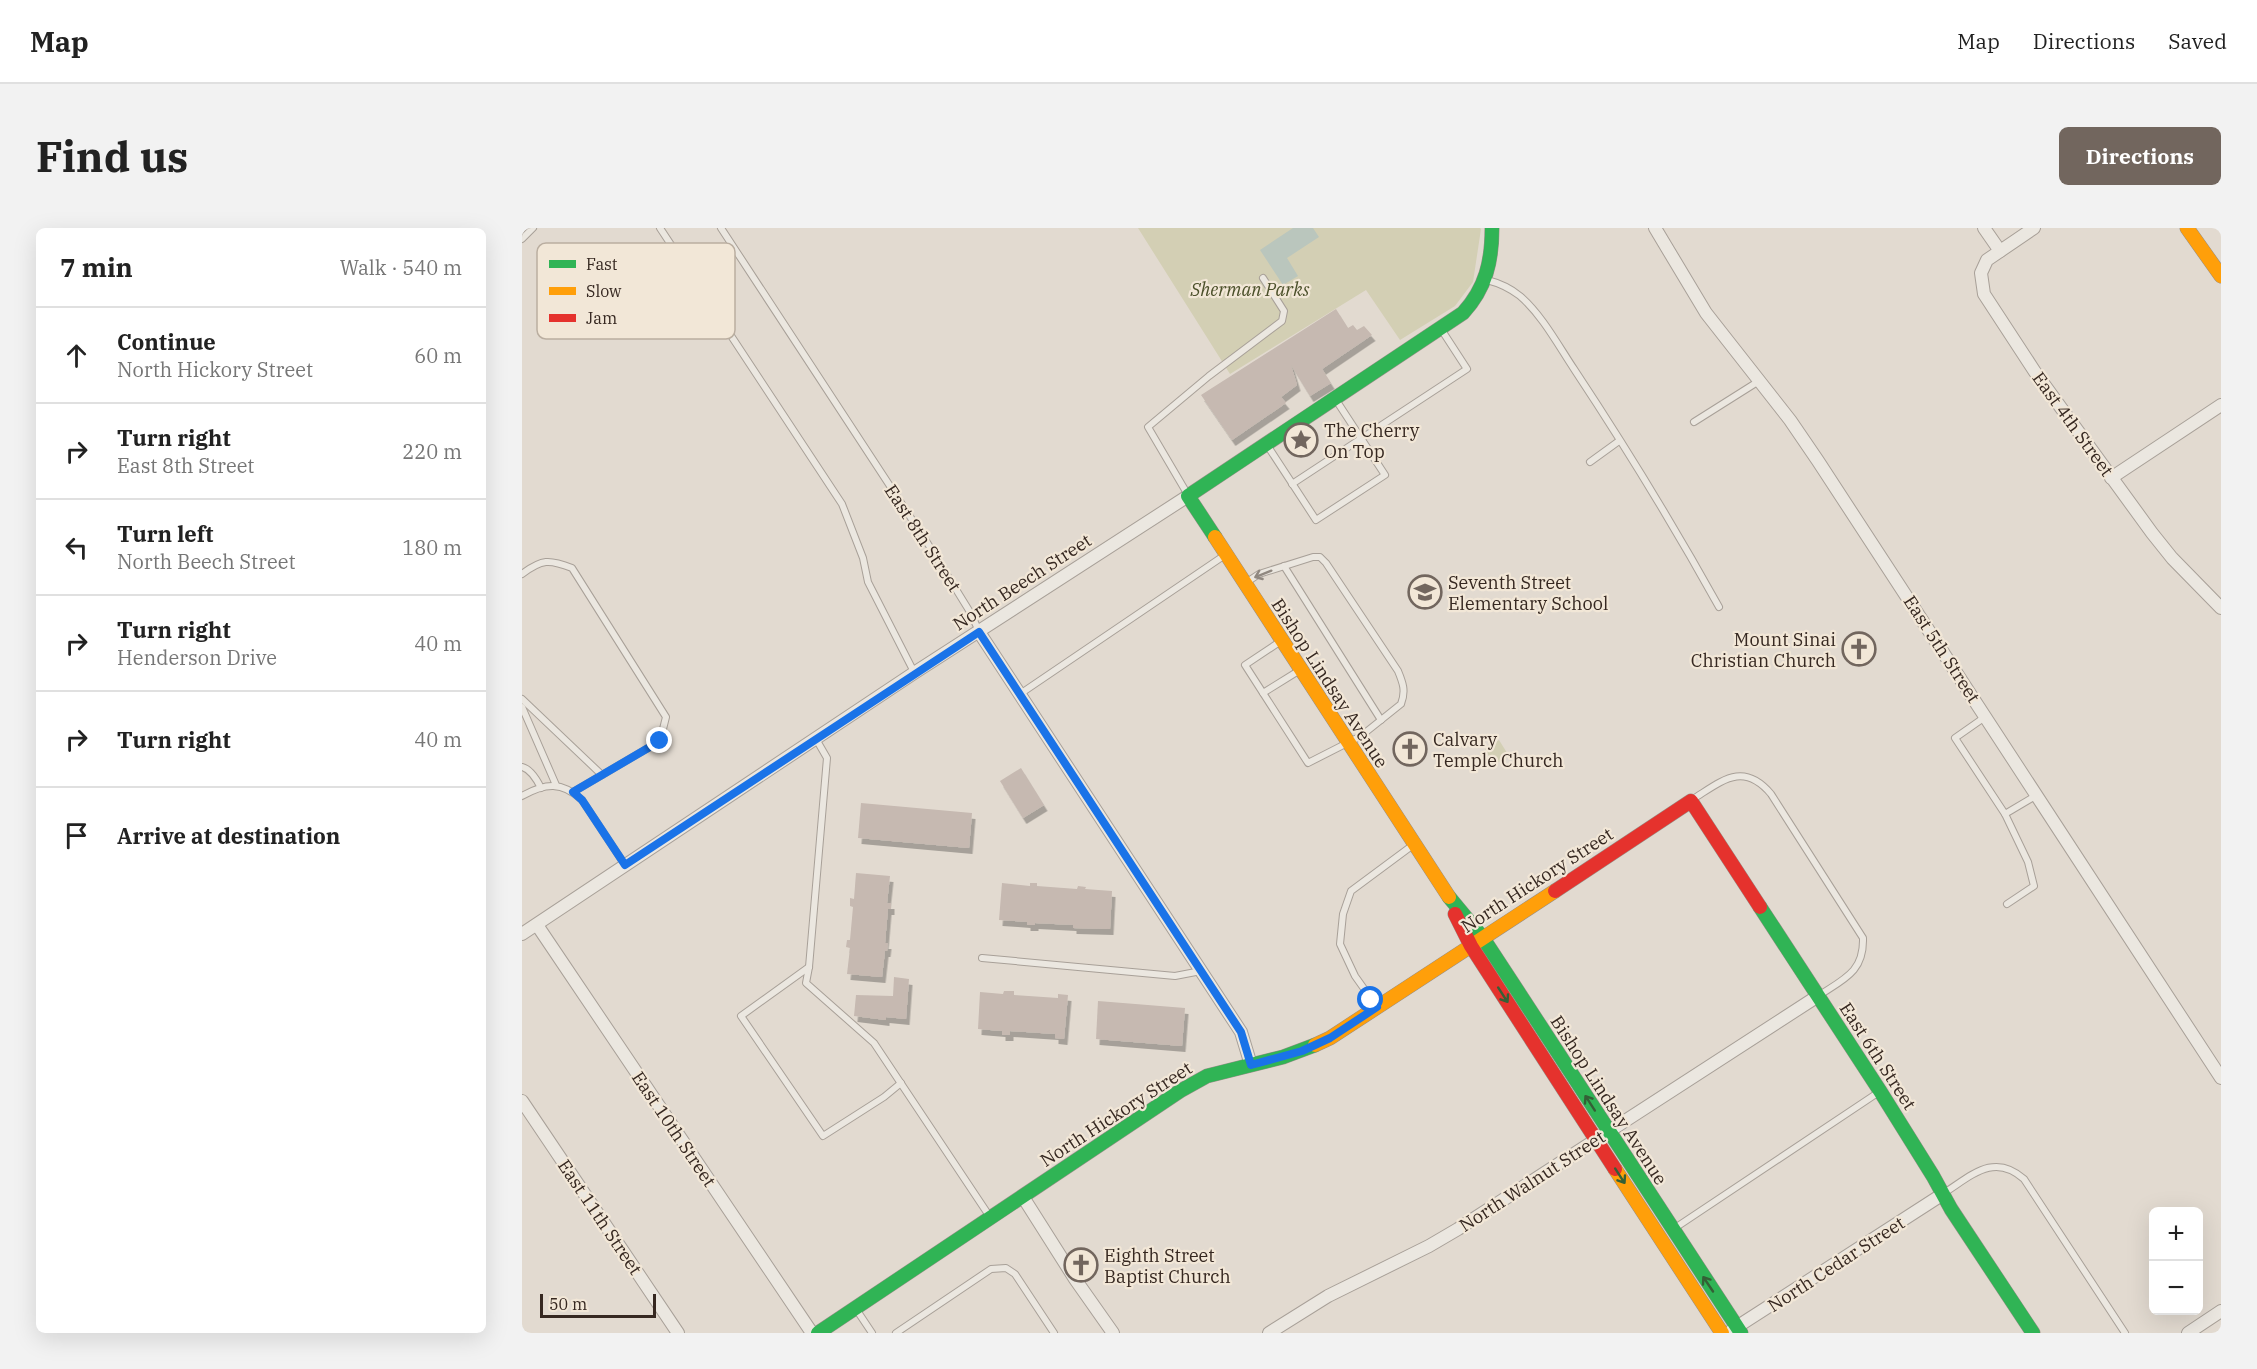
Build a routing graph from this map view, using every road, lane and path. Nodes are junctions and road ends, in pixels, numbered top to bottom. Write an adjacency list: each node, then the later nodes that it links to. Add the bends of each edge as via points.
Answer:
1 (533, 228): 9 (lane)
2 (660, 228): 10 (lane)
3 (721, 228): 11 (lane, East 8th Street)
4 (1492, 228): 16 (street, North Beech Street)
5 (1654, 228): 19 (street, East 5th Street, via 1706,313)
6 (1984, 228): 13 (street)
7 (2034, 228): 13 (street, East 4th Street)
8 (2187, 228): 14 (street)
9 (522, 239)
10 (670, 243)
11 (731, 243)
12 (735, 249): 36 (lane, East 8th Street, via 928,544)
13 (2000, 251): 27 (street, East 4th Street, via 1987,260 1981,273 1984,294)
14 (2221, 276)
15 (1263, 278): 29 (lane, via 1284,311 1282,321 1148,427)
16 (1486, 280): 17 (street, North Beech Street, via 1472,304); 24 (lane, via 1519,295 1531,308)
17 (1441, 329): 20 (street, North Beech Street); 23 (lane, via 1467,369)
18 (733, 339): 39 (lane, via 842,504 868,582)
19 (1759, 381): 22 (lane); 44 (street, East 5th Street, via 1818,461)
20 (1335, 399): 23 (lane); 25 (street, North Beech Street)
21 (2221, 405): 27 (street)
22 (1694, 422)
23 (1361, 438): 28 (lane); 28 (lane, via 1385,475 1316,520)
24 (1619, 441): 26 (lane); 34 (lane)
25 (1266, 444): 28 (lane); 29 (street, North Beech Street)
26 (1590, 462)
27 (2111, 478): 35 (street, East 4th Street, via 2172,558)
28 (1292, 484)
29 (1188, 496): 30 (street, Bishop Lindsay Avenue); 36 (street, North Beech Street)
30 (1225, 555): 33 (street, Bishop Lindsay Avenue); 41 (lane)
31 (1284, 566): 33 (lane, one-way to 33); 45 (lane); 45 (lane, via 1320,556 1398,671 1405,686 1404,696 1401,704)
32 (522, 574): 49 (lane, via 534,565 553,561 572,568 666,717 660,741)
33 (1244, 584): 37 (street, Bishop Lindsay Avenue)
34 (1719, 607)
35 (2221, 608)
36 (979, 632): 39 (street, North Beech Street); 41 (street, East 8th Street)
37 (1281, 641): 38 (street, Bishop Lindsay Avenue); 40 (lane, via 1245,665)
38 (1300, 670): 40 (lane); 47 (street, Bishop Lindsay Avenue)
39 (914, 673): 46 (street, North Beech Street)
40 (1263, 693): 47 (lane, via 1308,763)
41 (1019, 694): 67 (street, East 8th Street)
42 (522, 699): 49 (lane)
43 (522, 707): 50 (lane)
44 (1986, 716): 53 (street, East 5th Street); 56 (lane, via 1954,738)
45 (1381, 720): 47 (lane)
46 (816, 739): 58 (street, North Beech Street); 66 (lane, via 827,758)
47 (1348, 743): 57 (street, Bishop Lindsay Avenue)
48 (522, 767): 51 (lane)
49 (602, 775): 52 (lane)
50 (556, 785): 51 (lane); 52 (lane)
51 (542, 788): 54 (lane)
52 (573, 792): 58 (lane)
53 (2037, 795): 56 (lane); 71 (street, East 5th Street)
54 (522, 796)
55 (1691, 801): 63 (street, North Hickory Street); 68 (street, East 6th Street); 68 (lane, via 1732,776 1752,778 1771,794 1863,938 1863,955 1856,969)
56 (2005, 814): 60 (lane, via 2028,862 2034,886)
57 (1414, 844): 59 (street, Bishop Lindsay Avenue); 69 (lane, via 1351,891 1343,914 1340,944 1355,976)
58 (625, 865): 61 (street, North Beech Street)
59 (1443, 889): 63 (street, Bishop Lindsay Avenue); 64 (street, Bishop Lindsay Avenue)
60 (2007, 904)
61 (537, 925): 62 (street, North Beech Street); 85 (street, East 10th Street)
62 (522, 934)
63 (1483, 938): 64 (street, North Hickory Street); 75 (street, Bishop Lindsay Avenue, one-way to 63)
64 (1471, 946): 69 (street, North Hickory Street); 76 (street, Bishop Lindsay Avenue, one-way to 76)
65 (982, 958): 67 (lane, via 1175,976)
66 (809, 967): 72 (lane, via 806,983 874,1043); 72 (lane, via 741,1016 823,1136)
67 (1201, 970): 70 (street, East 8th Street, via 1241,1032)
68 (1818, 996): 73 (street, East 6th Street); 75 (street, North Walnut Street)
69 (1377, 1007): 70 (street, North Hickory Street, via 1302,1051)
70 (1251, 1065): 78 (street, North Hickory Street, via 1207,1076 1180,1091)
71 (2221, 1078)
72 (901, 1083): 79 (lane)
73 (1880, 1091): 77 (street, East 6th Street); 80 (lane)
74 (522, 1101): 84 (street, East 11th Street)
75 (1609, 1131): 76 (street, North Walnut Street); 80 (street, Bishop Lindsay Avenue)
76 (1596, 1139): 91 (street, North Walnut Street, via 1448,1235 1328,1296); 92 (street, Bishop Lindsay Avenue, one-way to 92)
77 (1943, 1194): 83 (street, North Cedar Street); 93 (street, East 6th Street); 94 (lane, via 1987,1167 2015,1171)
78 (1023, 1197): 79 (street, North Hickory Street); 90 (street)
79 (990, 1217): 81 (street, North Hickory Street)
80 (1672, 1230): 83 (street, Bishop Lindsay Avenue, one-way to 80)
81 (855, 1308): 86 (street, North Hickory Street); 87 (lane)
82 (2221, 1311): 95 (street)
83 (1735, 1331)
84 (678, 1333)
85 (812, 1333)
86 (818, 1333)
87 (872, 1333)
88 (896, 1333): 89 (lane, via 991,1269 1006,1268 1015,1274)
89 (1054, 1333)
90 (1113, 1333)
91 (1269, 1333)
92 (1722, 1333)
93 (2033, 1333)
94 (2125, 1333)
95 (2188, 1333)

